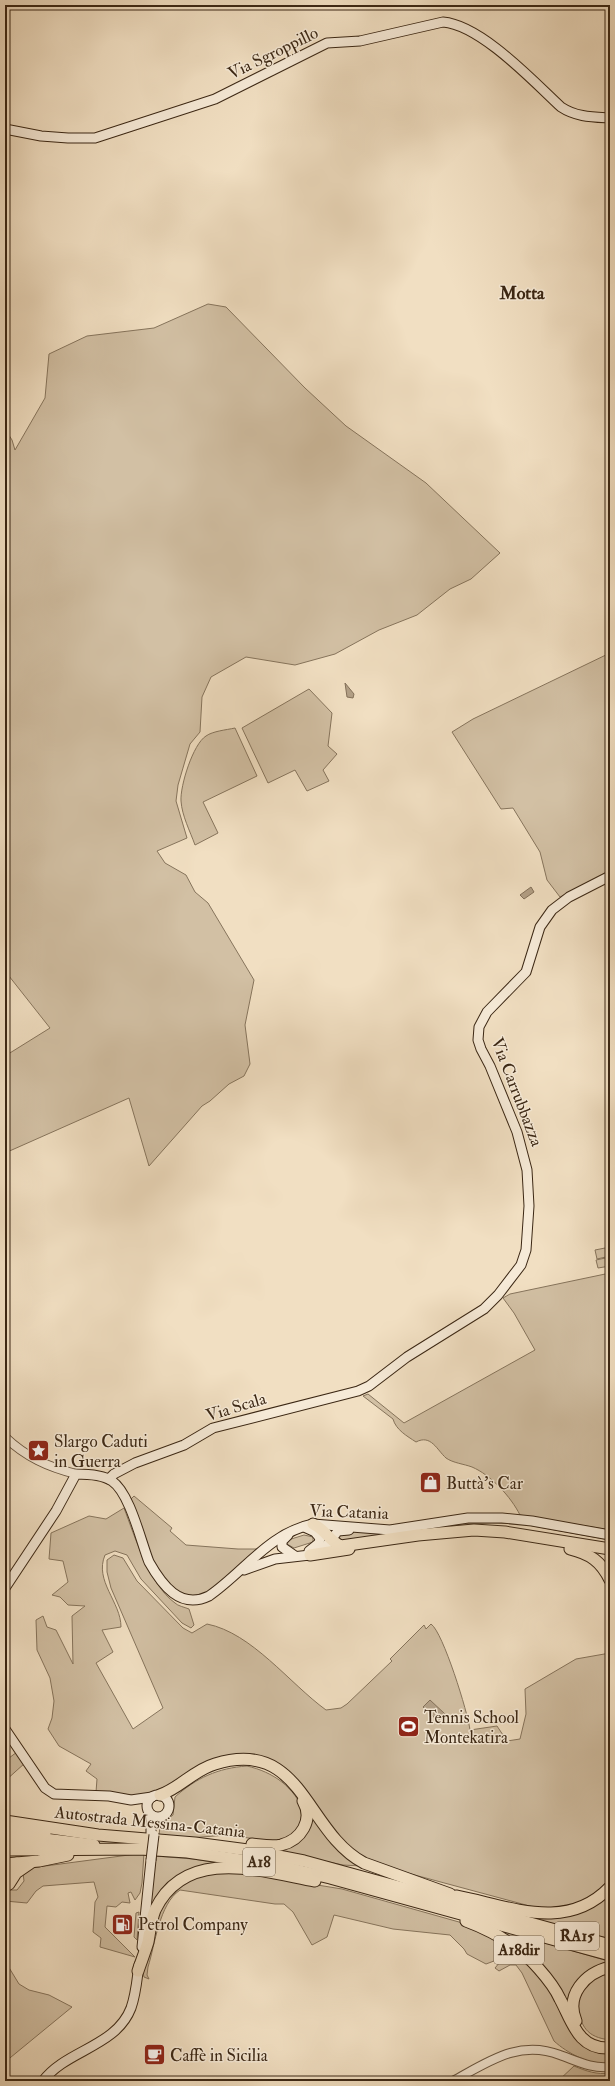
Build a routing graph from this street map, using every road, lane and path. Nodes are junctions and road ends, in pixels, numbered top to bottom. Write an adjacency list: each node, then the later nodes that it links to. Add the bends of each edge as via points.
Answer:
1 (610, 118): 2 (main road, Via Sgroppillo, via 568,112 519,67 488,44 451,22 443,22 360,41 327,43 215,99 95,138 41,136)
2 (5, 129)
3 (610, 876): 4 (main road, Via Carrubbazza, via 569,897 552,910 540,927 526,972 487,1012 479,1027 478,1040 481,1049 503,1095 526,1161 529,1206 526,1250 520,1265 498,1296 484,1309 407,1357)
4 (379, 1380): 7 (main road, Via Scala, via 358,1391 213,1428 184,1445 134,1463)
5 (5, 1437): 6 (street, via 36,1461)
6 (76, 1474): 7 (main road); 20 (main road, via 56,1511)
7 (108, 1479): 19 (main road, Via Catania, via 116,1484 125,1497 148,1562 173,1594 188,1600 200,1600)
8 (305, 1526): 9 (main road, Via Catania, via 354,1526); 12 (highway, via 321,1528); 17 (main road, via 315,1532 320,1540 317,1546); 17 (main road, via 285,1536 281,1544 283,1549); 19 (main road, Via Catania, via 288,1532 271,1544)
9 (374, 1530): 11 (main road, Via Catania, via 484,1517 532,1521); 12 (main road, via 341,1530)
10 (418, 1535): 12 (highway, via 347,1546 341,1546); 14 (highway, via 448,1528 504,1526); 15 (highway, via 460,1530 496,1530)
11 (610, 1535)
12 (331, 1540): 17 (main road, via 325,1547)
13 (541, 1540): 16 (highway); 17 (highway, via 504,1535 461,1534); 18 (highway, via 589,1555 599,1562)
14 (610, 1543)
15 (610, 1549)
16 (610, 1553)
17 (303, 1556): 19 (main road, via 262,1562)
18 (610, 1580)
19 (228, 1582)
20 (5, 1588)
21 (5, 1729): 23 (main road, via 50,1792)
22 (156, 1796): 23 (main road); 24 (main road, via 165,1797); 26 (main road, via 148,1802); 53 (highway, via 173,1789 192,1774 215,1764 239,1759 261,1762 281,1771 293,1781 332,1837 352,1856)
23 (131, 1800): 26 (main road)
24 (169, 1802): 26 (main road, via 168,1812); 36 (highway, via 175,1791 200,1774 220,1766 246,1762 267,1768 285,1778 296,1789 307,1809 304,1829 295,1838 282,1844 267,1846 227,1840)
25 (5, 1813): 28 (highway)
26 (153, 1814): 57 (main road, bridge, via 155,1827 152,1835)
27 (5, 1816): 28 (highway)
28 (25, 1820): 31 (highway)
29 (5, 1821): 31 (highway, Autostrada Messina-Catania / A18)
30 (5, 1826): 31 (highway)
31 (57, 1830): 35 (highway, Autostrada Messina-Catania / A18)
32 (5, 1831): 35 (highway, via 140,1842)
33 (5, 1836): 38 (highway, via 74,1841)
34 (5, 1840): 38 (highway)
35 (169, 1841): 36 (highway, Autostrada Messina-Catania / A18)
36 (195, 1843): 53 (highway, Autostrada Messina-Catania / A18, via 272,1854 365,1876)
37 (5, 1845): 40 (highway)
38 (94, 1847): 40 (highway, Autostrada Messina-Catania / A18); 42 (highway); 51 (highway, Autostrada Messina-Catania / A18, via 187,1852 276,1865)
39 (5, 1850): 40 (highway, Autostrada Messina-Catania / A18)
40 (66, 1850): 41 (highway, via 38,1854)
41 (5, 1854)
42 (56, 1858): 43 (highway); 44 (highway)
43 (5, 1859)
44 (35, 1861): 45 (highway); 49 (highway, via 16,1873 10,1884)
45 (20, 1862): 46 (highway); 47 (highway, via 10,1868); 48 (highway)
46 (5, 1864)
47 (5, 1875)
48 (5, 1883)
49 (5, 1886)
50 (610, 1887): 53 (highway, via 592,1901 563,1913 548,1914)
51 (375, 1890): 52 (highway, Autostrada Messina-Catania / A18); 57 (highway, via 222,1867 197,1871 175,1884 157,1906)
52 (390, 1894): 53 (highway, Autostrada Messina-Catania / A18); 59 (highway, A18dir, via 417,1906 469,1922 507,1942 531,1960 548,1979 560,1997 578,2035 591,2045)
53 (453, 1903): 54 (highway, RA15); 55 (highway, RA15)
54 (610, 1945)
55 (610, 1955)
56 (610, 1967): 58 (highway, via 596,1972 582,1983 574,1996 573,2008 575,2019 584,2033 599,2041)
57 (138, 1971): 62 (main road, via 131,2008 121,2024 97,2043 58,2065)
58 (610, 2042)
59 (610, 2048)
60 (558, 2054): 61 (street, via 593,2067); 63 (street, via 543,2049 518,2050); 64 (street, via 512,2055)
61 (610, 2068)
62 (43, 2081)
63 (453, 2081)
64 (461, 2081)

